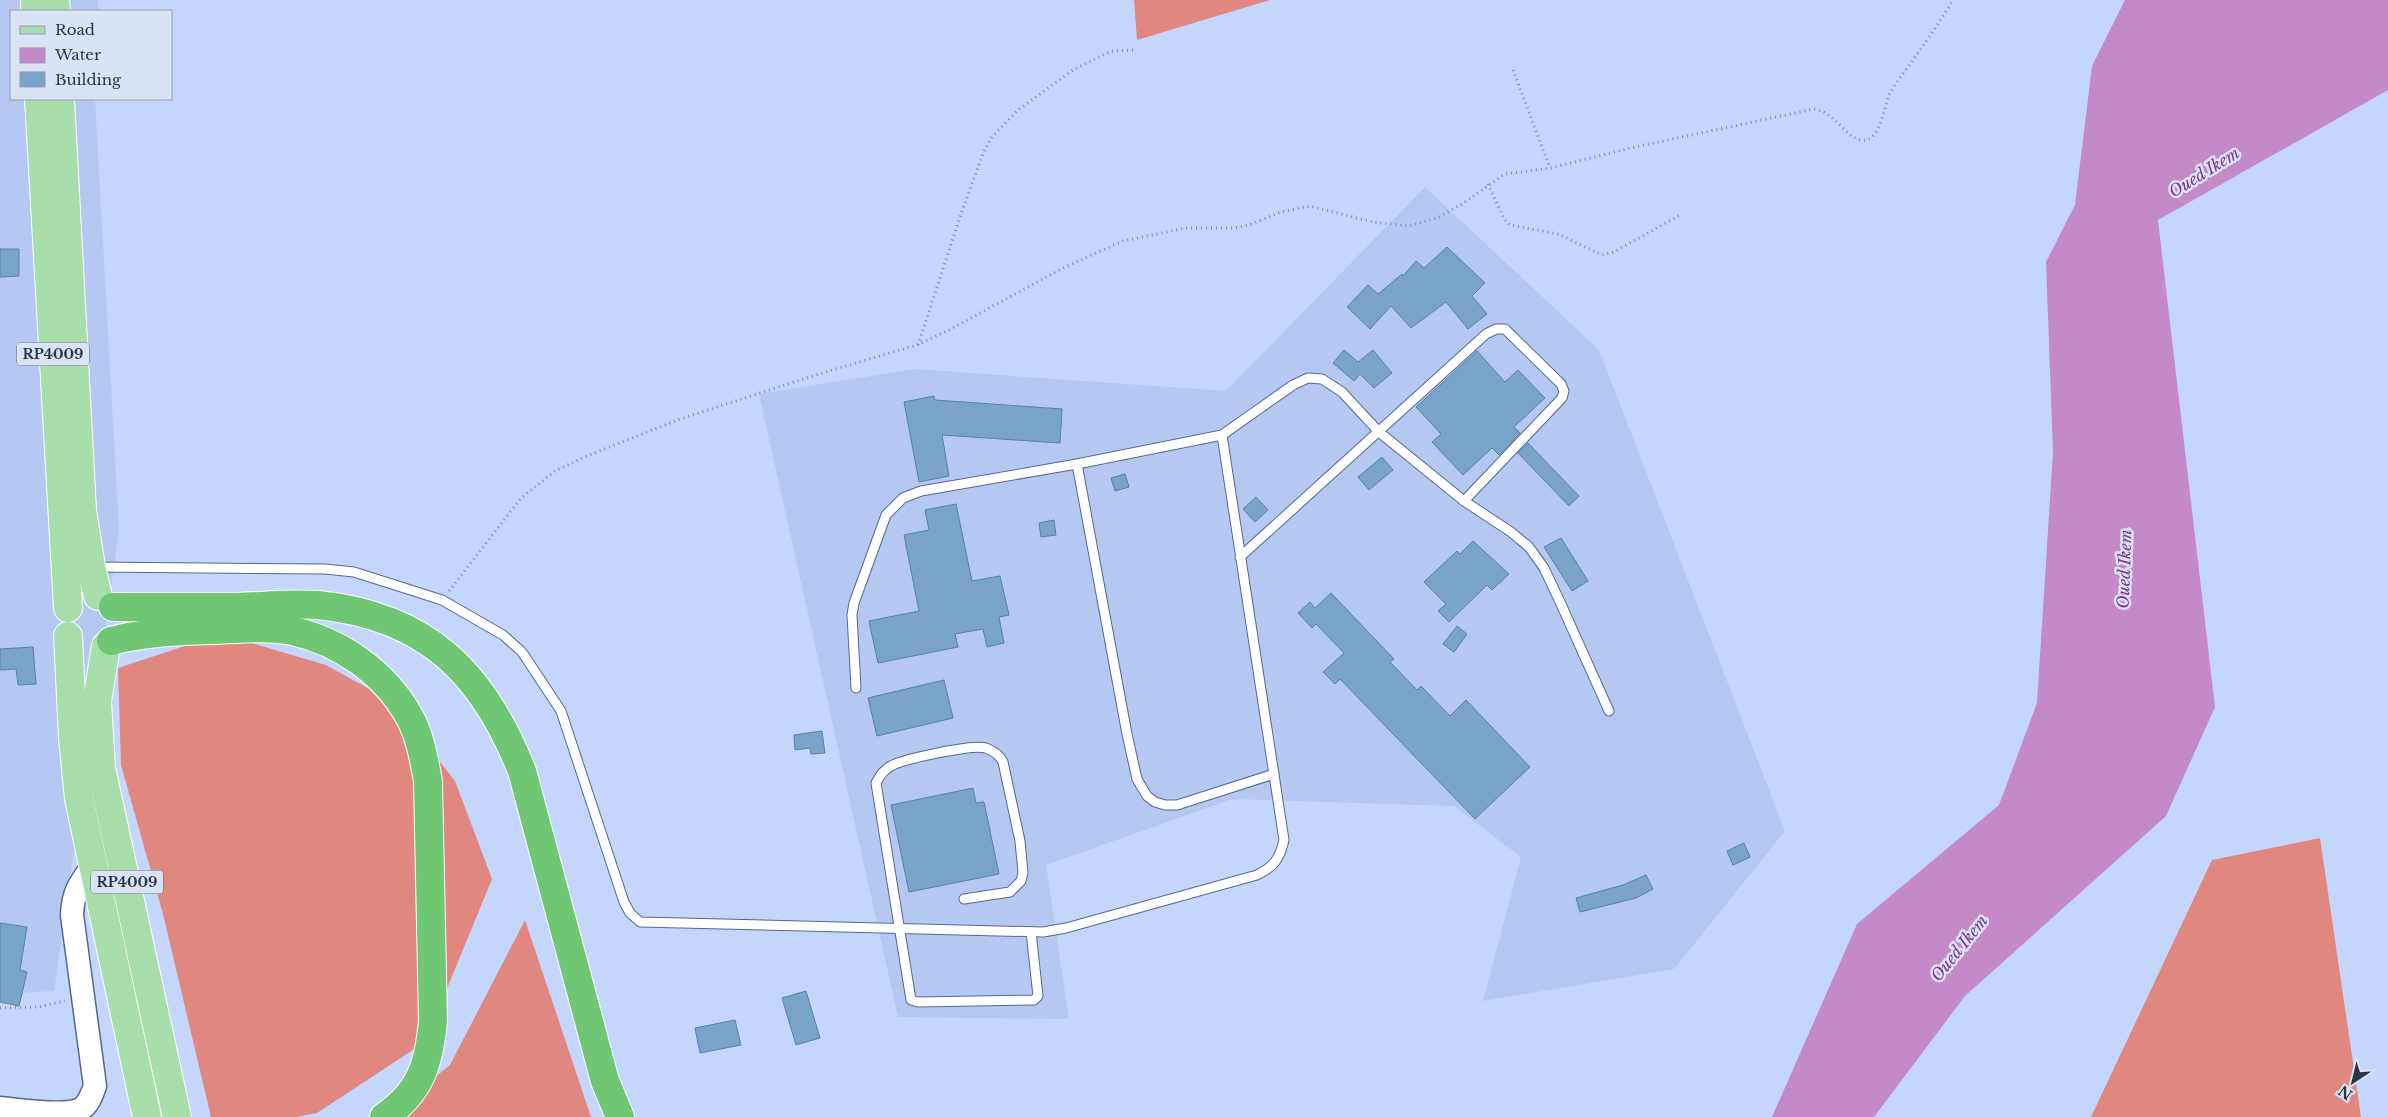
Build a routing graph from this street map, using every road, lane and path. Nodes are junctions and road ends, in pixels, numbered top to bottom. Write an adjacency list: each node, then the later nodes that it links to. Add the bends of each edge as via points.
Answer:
1 (1953, 0): 6 (path, via 1893,89 1874,135 1868,139 1853,137 1824,110 1814,109)
2 (1136, 50): 9 (path, via 1111,51 1073,70 1018,110 992,137 965,202)
3 (1513, 70): 6 (path)
4 (40, 100): 18 (main road, RP4009)
5 (60, 100): 15 (main road, RP4009, via 82,510)
6 (1550, 168): 7 (path, via 1505,174)
7 (1488, 184): 8 (path, via 1510,225 1558,234 1602,256); 9 (path, via 1439,217 1409,226 1373,222 1310,206 1235,228 1186,228 1123,241 1063,268)
8 (1680, 215)
9 (917, 346): 16 (path, via 680,419 555,471 520,498)
10 (1379, 432): 11 (lane, via 1342,392 1322,379 1308,378); 13 (lane); 13 (lane, via 1486,334 1505,329 1518,339 1561,384 1562,398); 14 (lane)
11 (1222, 435): 12 (lane); 14 (lane)
12 (1077, 464): 21 (lane, via 921,491 903,498 891,509 854,603); 23 (lane, via 1135,770 1147,796 1155,802 1177,805)
13 (1464, 501): 22 (lane, via 1512,532 1544,568)
14 (1240, 557): 23 (lane)
15 (91, 567): 16 (lane, via 325,569 354,572); 17 (main road, RP4009)
16 (442, 600): 26 (lane, via 516,646 561,711 624,902 640,922)
17 (106, 602): 18 (main road, via 81,597); 20 (main road, RP4009, via 118,624); 34 (highway, via 316,605 354,611 384,618 416,633 465,672 489,703 522,771 605,1081)
18 (68, 608): 19 (main road, RP4009, via 64,622)
19 (68, 636): 20 (main road, via 80,648 97,649); 24 (main road, RP4009, via 79,799)
20 (108, 643): 32 (main road, RP4009, via 96,701 101,768); 33 (highway, via 162,632 265,628 292,631 342,649 364,664 383,682 410,717 422,749 428,781 430,1053 418,1083 397,1108)
21 (856, 688)
22 (1609, 711)
23 (1274, 774): 27 (lane, via 1284,840 1281,855 1271,868 1257,875 1066,928)
24 (94, 864): 28 (street, via 78,885 73,898 72,915); 31 (main road, RP4009)
25 (964, 899): 26 (lane, via 1010,892 1021,881 1023,873 1020,841 1003,762 1000,756 985,748 973,747 909,759 880,774 876,784)
26 (900, 929): 27 (lane); 27 (lane, via 911,1000 918,1002 1034,1000 1038,996)
27 (1031, 932)
28 (83, 998): 29 (path, via 38,1007); 30 (street, via 95,1086 91,1098 82,1109 67,1115)
29 (0, 1008)
30 (0, 1108)
31 (147, 1117)
32 (177, 1117)
33 (384, 1117)
34 (620, 1117)

